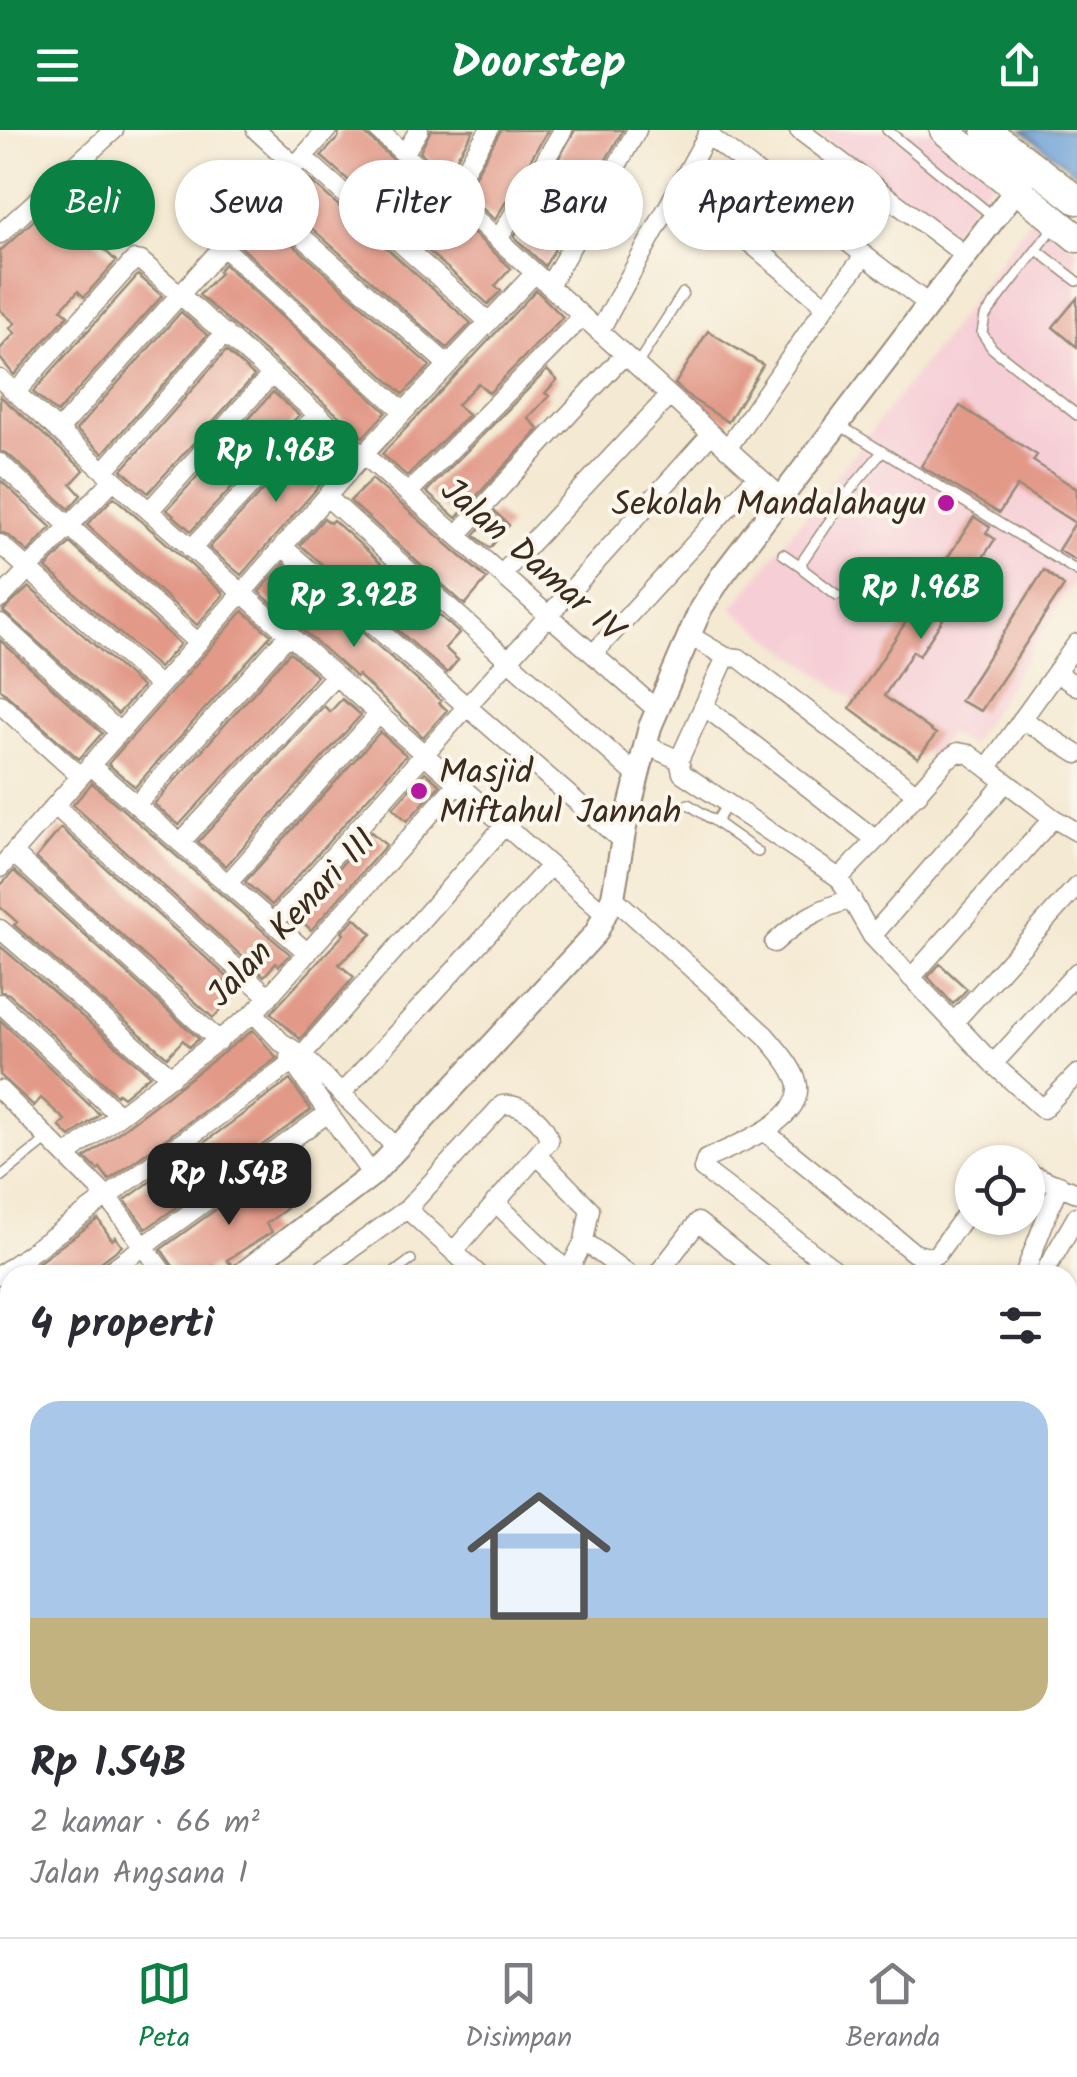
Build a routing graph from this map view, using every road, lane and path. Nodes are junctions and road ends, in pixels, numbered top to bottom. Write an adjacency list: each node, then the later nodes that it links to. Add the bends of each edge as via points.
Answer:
1 (114, 130): 27 (street)
2 (256, 130): 15 (street)
3 (327, 130): 16 (street)
4 (378, 130): 14 (street)
5 (419, 130): 14 (street)
6 (489, 130): 18 (street)
7 (563, 130): 28 (street)
8 (636, 130): 36 (street)
9 (799, 130): 34 (street)
10 (887, 130): 24 (lane)
11 (944, 130): 21 (main road)
12 (986, 130): 21 (main road)
13 (709, 132): 19 (street); 35 (street)
14 (404, 154): 17 (street)
15 (298, 160)
16 (300, 160)
17 (411, 160)
18 (471, 160)
19 (694, 160)
20 (319, 178): 43 (street)
21 (1024, 178): 22 (main road); 24 (street); 26 (main road)
22 (1077, 200)
23 (663, 215): 44 (street)
24 (994, 216): 34 (street)
25 (485, 228): 28 (street)
26 (1067, 230): 33 (lane)
27 (0, 234)
28 (498, 240): 36 (street)
29 (220, 250): 38 (street)
30 (226, 250): 52 (street)
31 (317, 250): 47 (street)
32 (758, 250): 41 (street)
33 (1037, 250): 37 (lane); 54 (lane, via 985,316 982,333)
34 (965, 255): 40 (street)
35 (864, 256): 40 (street); 41 (street)
36 (542, 280): 42 (street); 43 (street)
37 (1077, 282)
38 (181, 294): 45 (street, Jalan Damar IV); 50 (street, Jalan Damar IV, via 134,260); 56 (street)
39 (683, 294): 46 (lane)
40 (928, 304): 55 (street)
41 (826, 306): 58 (street)
42 (582, 317): 44 (street); 64 (street)
43 (489, 322): 47 (street)
44 (598, 332): 46 (street)
45 (226, 333): 48 (street, Jalan Damar IV); 62 (street)
46 (630, 360): 51 (street); 69 (street)
47 (448, 365): 52 (street)
48 (272, 374): 53 (street, Jalan Damar IV); 67 (street)
49 (0, 379): 50 (street)
50 (14, 392): 56 (street)
51 (669, 396): 57 (street); 77 (street)
52 (404, 412): 60 (street)
53 (318, 414): 60 (street, Jalan Damar IV); 72 (street)
54 (1077, 415)
55 (838, 424): 59 (lane); 66 (street)
56 (58, 431): 62 (street)
57 (711, 434): 58 (street); 81 (street)
58 (727, 448): 63 (street)
59 (882, 452): 74 (lane); 76 (lane)
60 (364, 454): 64 (street, Jalan Damar IV); 65 (street)
61 (0, 463): 68 (street)
62 (109, 475): 67 (street); 68 (street)
63 (757, 476): 66 (street); 87 (street)
64 (408, 493): 69 (street, Jalan Damar IV)
65 (326, 497): 71 (street); 89 (street)
66 (782, 498): 84 (street, via 721,577)
67 (149, 511): 72 (street)
68 (69, 526): 75 (street); 85 (street)
69 (456, 535): 77 (street, Jalan Damar IV)
70 (0, 544): 75 (street)
71 (282, 546): 78 (street); 95 (street)
72 (191, 548): 78 (street)
73 (783, 554): 74 (lane)
74 (802, 568): 79 (lane)
75 (29, 570): 80 (street); 92 (street)
76 (1077, 571)
77 (502, 574): 81 (street, Jalan Damar IV)
78 (242, 593): 83 (street); 85 (street)
79 (837, 595)
80 (0, 599)
81 (549, 615): 87 (street, Jalan Damar IV); 89 (street)
82 (0, 623): 100 (street)
83 (288, 634): 91 (street); 112 (street)
84 (689, 635): 88 (street); 97 (street)
85 (198, 643): 92 (street)
86 (1077, 643): 90 (street)
87 (592, 654): 97 (street, Jalan Damar IV)
88 (726, 658): 96 (street); 110 (street, via 739,658)
89 (508, 660): 95 (street); 107 (street)
90 (1056, 672): 93 (street); 99 (street)
91 (335, 676): 98 (street); 121 (street)
92 (160, 686): 100 (street)
93 (1077, 686)
94 (0, 704): 106 (street)
95 (467, 706): 102 (street); 120 (street)
96 (704, 706): 104 (street); 119 (street)
97 (656, 709): 101 (street)
98 (378, 714): 102 (street); 127 (street)
99 (1022, 719): 103 (street); 105 (street)
100 (119, 732): 106 (street)
101 (644, 744): 104 (street); 107 (street)
102 (424, 754): 109 (street); 131 (street)
103 (1077, 754)
104 (679, 760): 111 (street, via 682,773)
105 (988, 768): 108 (street); 110 (street, via 958,752)
106 (85, 771): 112 (street); 114 (street)
107 (636, 775): 120 (street)
108 (1005, 783): 115 (street); 133 (street)
109 (457, 784): 117 (street); 135 (street, Jalan Kenari III)
110 (918, 795): 119 (street)
111 (728, 803): 116 (lane); 126 (street)
112 (136, 804): 121 (street)
113 (688, 804): 116 (lane)
114 (55, 806): 123 (street); 138 (street)
115 (1053, 818): 118 (street); 137 (street)
116 (716, 822): 122 (lane)
117 (504, 826): 124 (street); 143 (street)
118 (1077, 832)
119 (876, 840): 126 (street)
120 (622, 841): 130 (street)
121 (180, 843): 127 (street)
122 (758, 852)
123 (13, 853): 125 (street); 142 (street)
124 (550, 866): 130 (street); 148 (street)
125 (0, 868)
126 (839, 878): 129 (street)
127 (228, 884): 131 (street)
128 (1077, 886): 141 (street)
129 (852, 898): 133 (street); 134 (street, via 820,908)
130 (610, 906): 151 (street, via 765,1035 795,1076 794,1106); 153 (street, via 586,946)
131 (272, 922): 135 (street)
132 (0, 929): 146 (street)
133 (872, 936): 137 (street)
134 (774, 943)
135 (308, 954): 138 (street, Jalan Kenari III)
136 (1077, 972): 144 (street)
137 (911, 978): 141 (street)
138 (269, 996): 140 (street, Jalan Kenari III)
139 (0, 1003): 150 (street)
140 (254, 1012): 142 (street, Jalan Kenari III); 143 (street)
141 (954, 1022): 144 (street)
142 (219, 1041): 146 (street, Jalan Kenari III)
143 (297, 1059): 148 (street); 149 (street); 161 (street)
144 (994, 1064): 145 (street, via 1043,1110)
145 (1077, 1074)
146 (171, 1077): 150 (street, Jalan Kenari III)
147 (0, 1090): 152 (street)
148 (342, 1094): 153 (street)
149 (328, 1112): 156 (street); 167 (street)
150 (119, 1116): 154 (street, Jalan Kenari III)
151 (764, 1131): 165 (street, via 914,1253 937,1254); 182 (street, via 702,1167)
152 (49, 1138): 154 (street); 157 (lane)
153 (397, 1148): 156 (street)
154 (67, 1155): 161 (street)
155 (538, 1156): 162 (street); 163 (street, via 549,1141 546,1129 521,1107 502,1105); 166 (street, via 590,1209)
156 (372, 1175): 173 (street)
157 (0, 1176)
158 (1045, 1179): 159 (street)
159 (1059, 1184): 160 (street); 183 (street)
160 (1077, 1192)
161 (108, 1198): 167 (street); 170 (street)
162 (495, 1202): 168 (street); 177 (street)
163 (408, 1209): 168 (street); 174 (street)
164 (1077, 1216): 184 (street)
165 (955, 1229)
166 (584, 1241): 178 (street); 179 (street)
167 (144, 1246): 171 (street); 172 (street)
168 (454, 1251): 176 (street)
169 (411, 1260): 175 (lane)
170 (14, 1265)
171 (118, 1265)
172 (158, 1265)
173 (275, 1265)
174 (329, 1265)
175 (404, 1265)
176 (469, 1265)
177 (559, 1265)
178 (571, 1265)
179 (616, 1265)
180 (666, 1265): 181 (street, via 698,1222)
181 (752, 1265)
182 (829, 1265)
183 (1028, 1265)
184 (1049, 1265)

